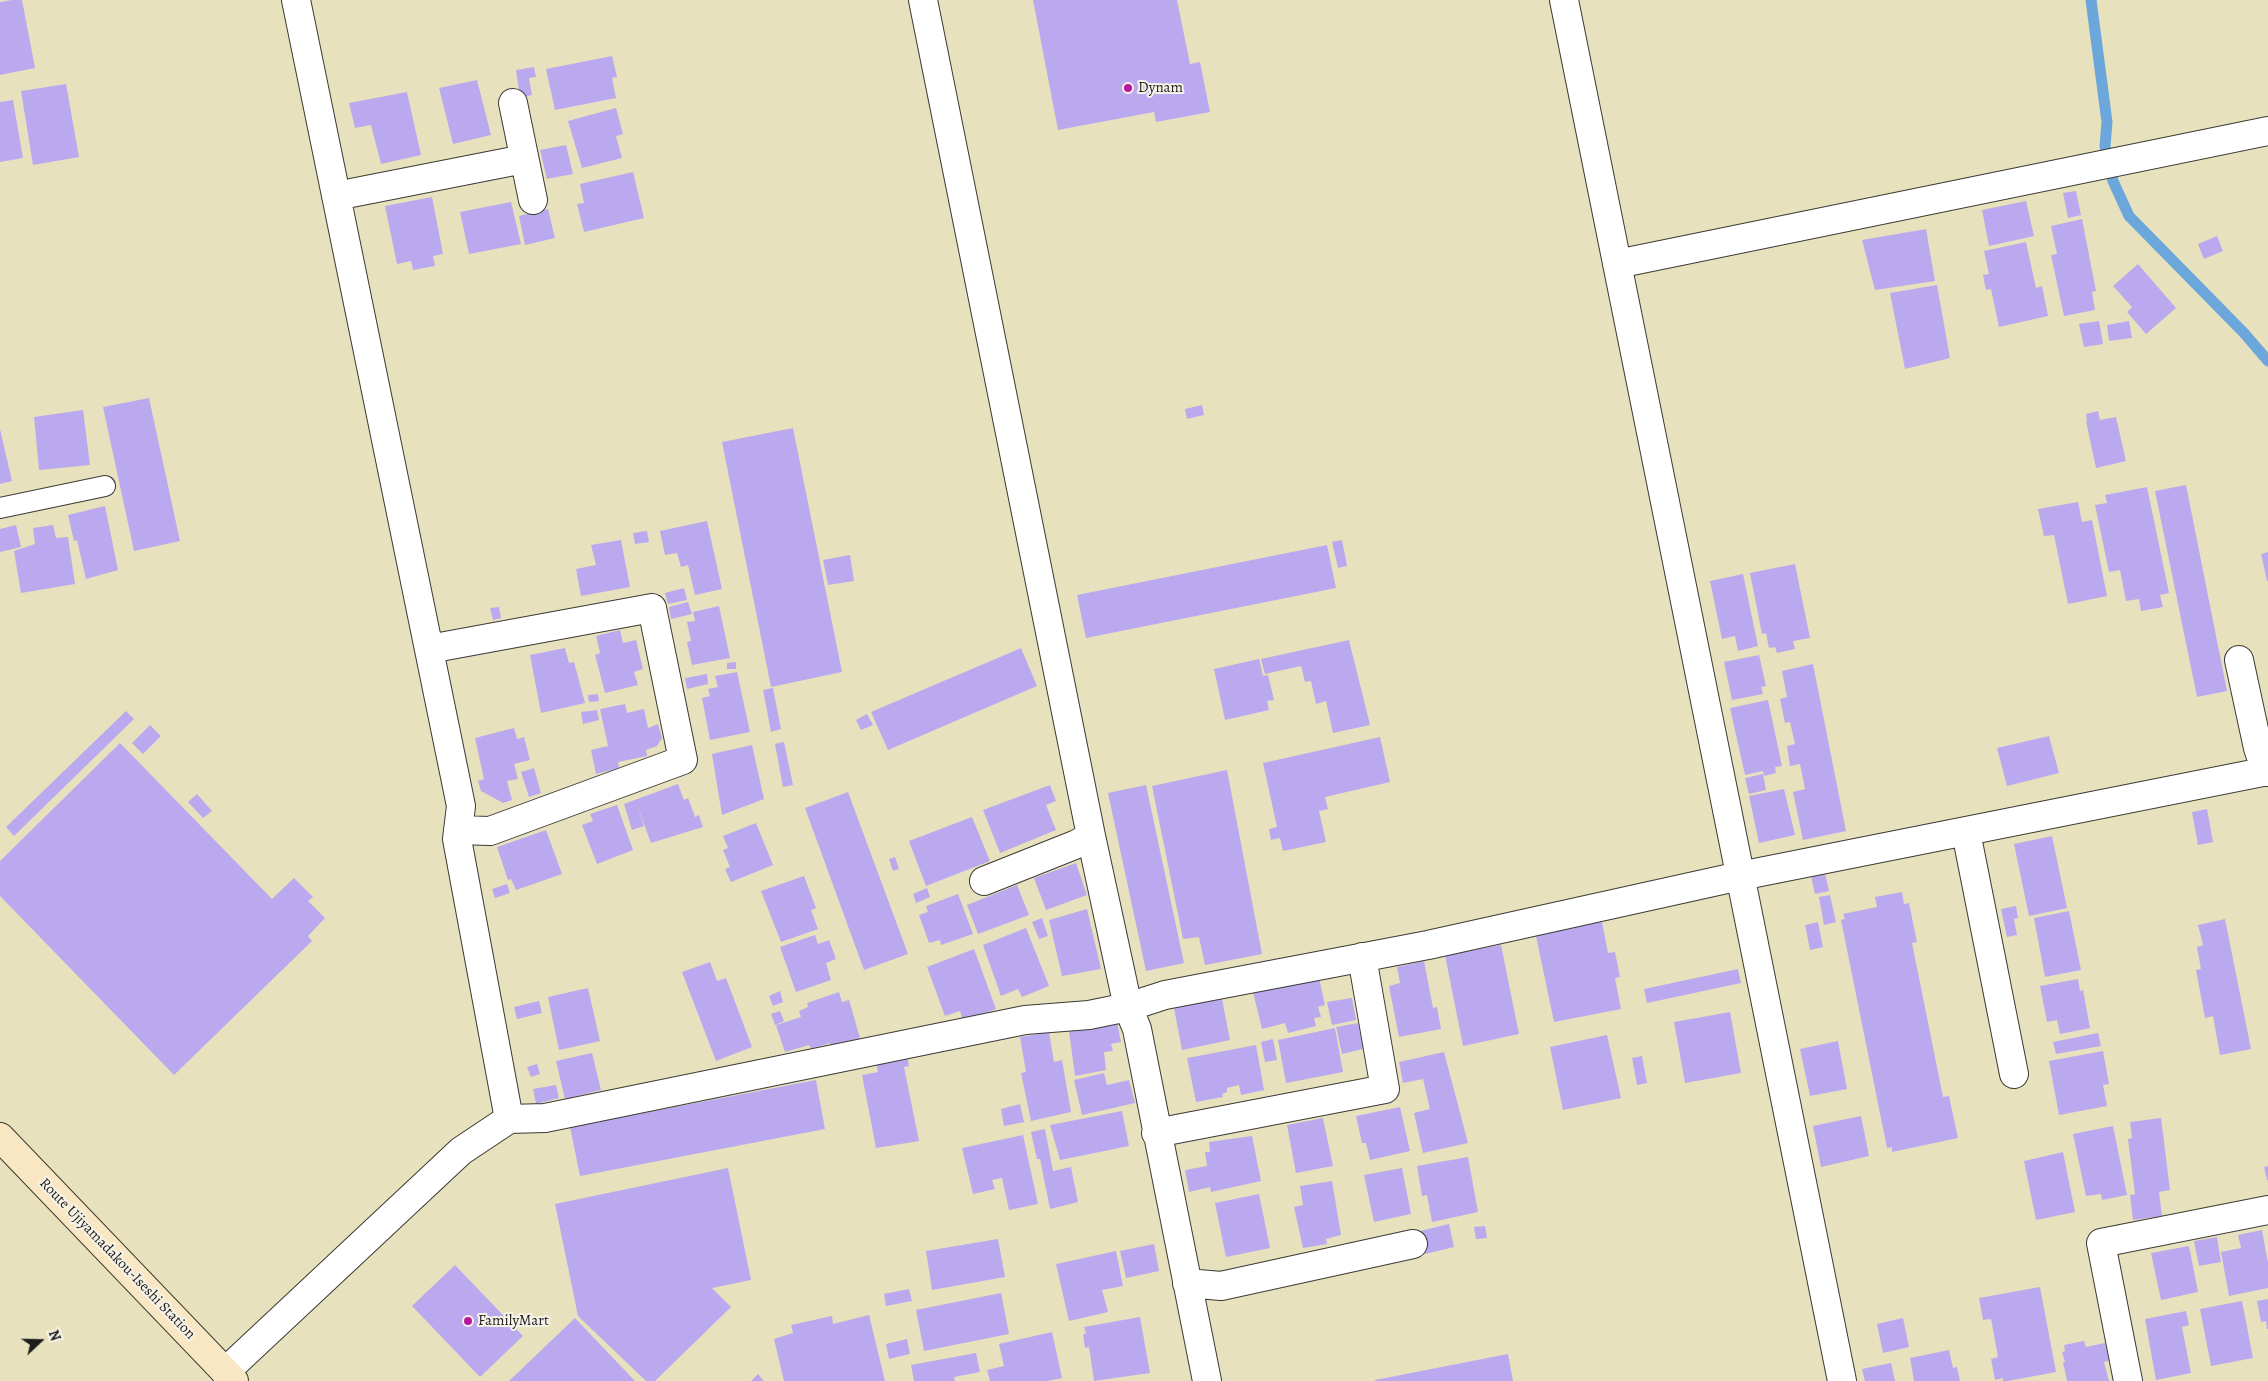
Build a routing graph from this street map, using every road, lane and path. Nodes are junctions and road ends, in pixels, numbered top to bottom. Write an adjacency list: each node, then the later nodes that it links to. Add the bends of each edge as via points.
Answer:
1 (296, 0): 7 (street)
2 (923, 0): 17 (street)
3 (1564, 0): 9 (street)
4 (513, 103): 6 (street)
5 (2268, 131): 9 (street)
6 (524, 159): 7 (street); 8 (street)
7 (336, 196): 12 (street)
8 (533, 200)
9 (1617, 264): 18 (street)
10 (105, 486): 11 (lane)
11 (0, 508)
12 (429, 649): 15 (street, via 461,806); 15 (street, via 652,608 683,760 490,831)
13 (2239, 660): 14 (street, via 2258,748)
14 (2267, 771): 16 (street)
15 (458, 830): 23 (street, via 457,839)
16 (1966, 832): 18 (street); 22 (street)
17 (1091, 836): 19 (street); 21 (street)
18 (1740, 876): 20 (street); 31 (street)
19 (984, 881)
20 (1362, 957): 21 (street, via 1165,995); 24 (street, via 1385,1088)
21 (1128, 1007): 23 (street, via 1089,1015 1025,1020 545,1118); 24 (street, via 1137,1029)
22 (2014, 1074)
23 (509, 1119): 29 (street, via 461,1151)
24 (1156, 1132): 28 (street)
25 (0, 1138): 29 (main road, Route Ujiyamadakou-Iseshi Station)
26 (2268, 1210): 32 (street, via 2101,1243)
27 (1413, 1244): 28 (street, via 1221,1286)
28 (1187, 1283): 30 (street)
29 (229, 1377)
30 (1207, 1381)
31 (1842, 1381)
32 (2128, 1381)

